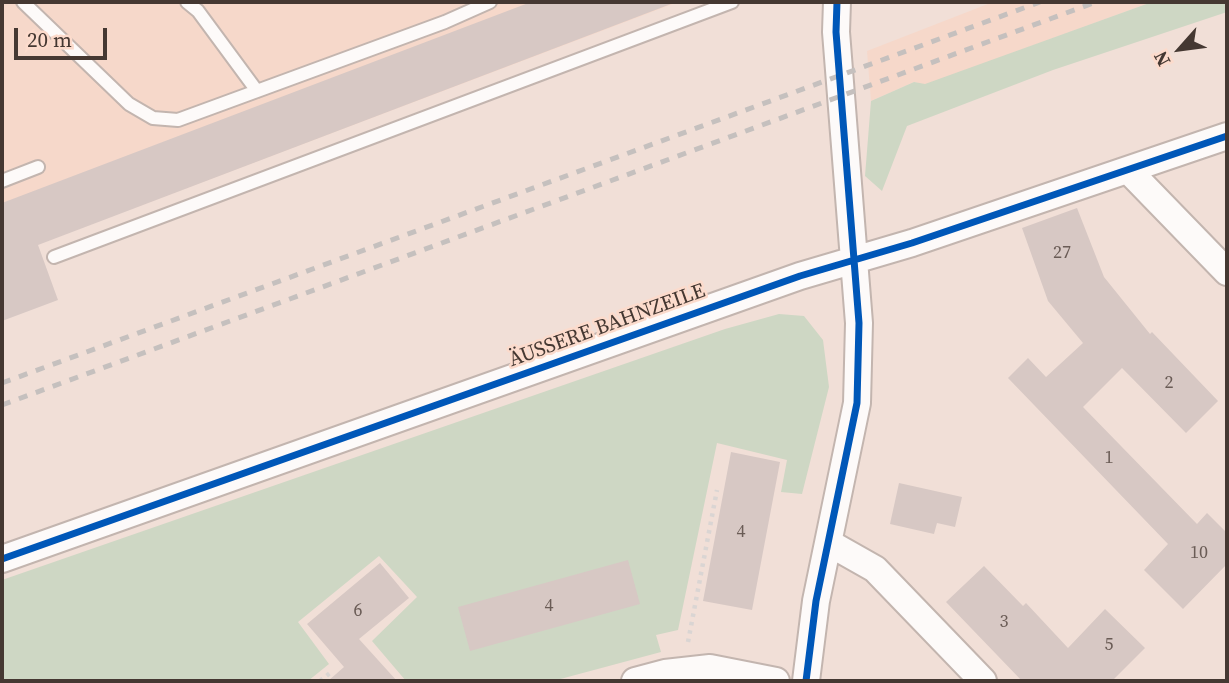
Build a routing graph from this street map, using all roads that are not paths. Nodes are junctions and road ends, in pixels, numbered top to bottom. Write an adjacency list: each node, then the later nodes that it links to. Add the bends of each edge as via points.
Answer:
1 (23, 2): 6 (lane, via 129,104 153,118 178,120)
2 (187, 2): 6 (lane)
3 (490, 2): 6 (lane)
4 (732, 2): 11 (lane)
5 (837, 2): 12 (street)
6 (257, 91)
7 (1227, 136): 9 (street, ÄUSSERE BAHNZEILE)
8 (38, 167): 10 (lane)
9 (1128, 170): 12 (street, ÄUSSERE BAHNZEILE); 13 (street)
10 (2, 181)
11 (54, 257)
12 (855, 260): 14 (street, via 857,403); 15 (street, ÄUSSERE BAHNZEILE)
13 (1227, 272)
14 (829, 543): 18 (street); 19 (street, via 875,569)
15 (2, 559)
16 (635, 681): 17 (street, via 710,668)
17 (776, 681)
18 (806, 681)
19 (983, 681)

